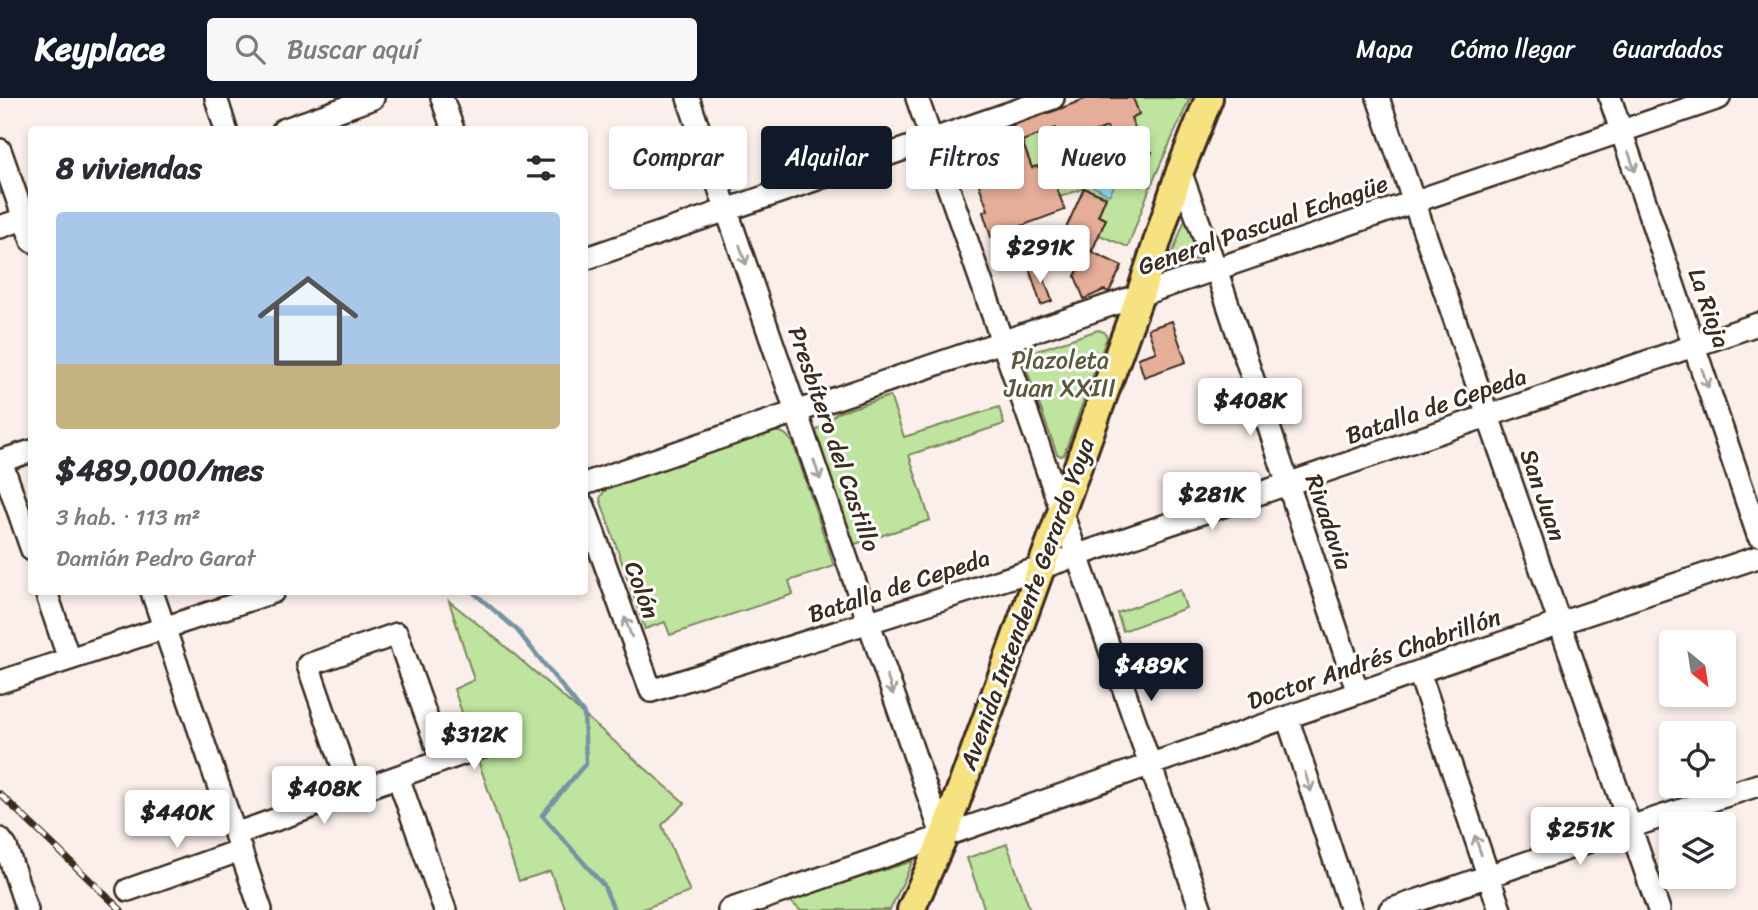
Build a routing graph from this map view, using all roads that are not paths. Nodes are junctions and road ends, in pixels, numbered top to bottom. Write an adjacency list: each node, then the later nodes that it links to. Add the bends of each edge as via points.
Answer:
1 (216, 98): 11 (street)
2 (373, 98): 12 (street)
3 (442, 98): 13 (street)
4 (688, 98): 22 (street, Presbítero del Castillo)
5 (917, 98): 14 (street)
6 (1054, 98): 15 (street)
7 (1209, 98): 19 (main road, Avenida Intendente Gerardo Yoya)
8 (1378, 98): 21 (street, San Juan)
9 (1610, 98): 16 (street, La Rioja)
10 (1719, 98): 16 (street, General Pascual Echagüe)
11 (225, 126)
12 (294, 126)
13 (452, 126)
14 (927, 126)
15 (973, 126)
16 (1622, 131): 21 (street, General Pascual Echagüe); 30 (street, La Rioja, one-way to 30)
17 (906, 149): 22 (street)
18 (0, 150): 23 (street)
19 (1180, 171): 26 (street, Rivadavia); 27 (main road, Avenida Intendente Gerardo Yoya)
20 (949, 189): 29 (street)
21 (1414, 202): 26 (street, General Pascual Echagüe); 32 (street, San Juan)
22 (727, 210): 25 (street); 31 (street, Presbítero del Castillo, one-way to 31)
23 (28, 218): 24 (street)
24 (0, 227)
25 (588, 258)
26 (1216, 269): 27 (street, General Pascual Echagüe); 36 (street, Rivadavia)
27 (1140, 295): 29 (street, General Pascual Echagüe); 37 (main road, Avenida Intendente Gerardo Yoya)
28 (1758, 324): 30 (street, Batalla de Cepeda)
29 (1002, 342): 31 (street, General Pascual Echagüe); 37 (street)
30 (1694, 346): 32 (street, Batalla de Cepeda); 39 (street, La Rioja, one-way to 39)
31 (797, 411): 35 (street, General Pascual Echagüe); 47 (street, Presbítero del Castillo, one-way to 47)
32 (1488, 416): 36 (street, Batalla de Cepeda); 48 (street, San Juan)
33 (28, 452): 34 (street)
34 (0, 461): 40 (street)
35 (588, 483)
36 (1288, 484): 41 (street, Batalla de Cepeda); 54 (street, Rivadavia)
37 (1061, 509): 41 (street); 43 (main road, Avenida Intendente Gerardo Yoya)
38 (588, 517): 53 (street, Colón, one-way to 38)
39 (1758, 535)
40 (28, 539)
41 (1077, 556): 43 (street, Batalla de Cepeda); 58 (street)
42 (1758, 557): 48 (street, Doctor Andrés Chabrillón)
43 (1040, 568): 47 (street, Batalla de Cepeda); 63 (main road, Avenida Intendente Gerardo Yoya)
44 (47, 595): 50 (street)
45 (153, 595): 49 (street)
46 (264, 595): 49 (street)
47 (869, 623): 53 (street, Batalla de Cepeda); 63 (street, Presbítero del Castillo, one-way to 63)
48 (1560, 623): 51 (street, Doctor Andrés Chabrillón); 62 (street, San Juan)
49 (164, 628): 50 (street); 65 (street)
50 (69, 659): 52 (street)
51 (1419, 672): 54 (street, Doctor Andrés Chabrillón); 66 (street, one-way to 51)
52 (0, 682)
53 (651, 691)
54 (1358, 693): 55 (street, Doctor Andrés Chabrillón)
55 (1287, 717): 58 (street, Doctor Andrés Chabrillón); 74 (street, one-way to 74)
56 (493, 743): 57 (street)
57 (442, 761): 59 (street); 61 (street, via 397,634 308,665)
58 (1150, 764): 63 (street, Doctor Andrés Chabrillón); 73 (street)
59 (398, 777): 61 (street); 70 (street)
60 (1758, 785): 62 (street)
61 (352, 793): 65 (street)
62 (1630, 827): 66 (street); 77 (street, San Juan)
63 (943, 838): 71 (street, Doctor Andrés Chabrillón); 72 (main road, Avenida Intendente Gerardo Yoya)
64 (0, 839): 68 (street)
65 (238, 842): 67 (street); 69 (street)
66 (1489, 876): 75 (street); 76 (street)
67 (128, 890)
68 (27, 910)
69 (261, 910)
70 (445, 910)
71 (729, 910)
72 (911, 910)
73 (1202, 910)
74 (1351, 910)
75 (1390, 910)
76 (1500, 910)
77 (1659, 910)

